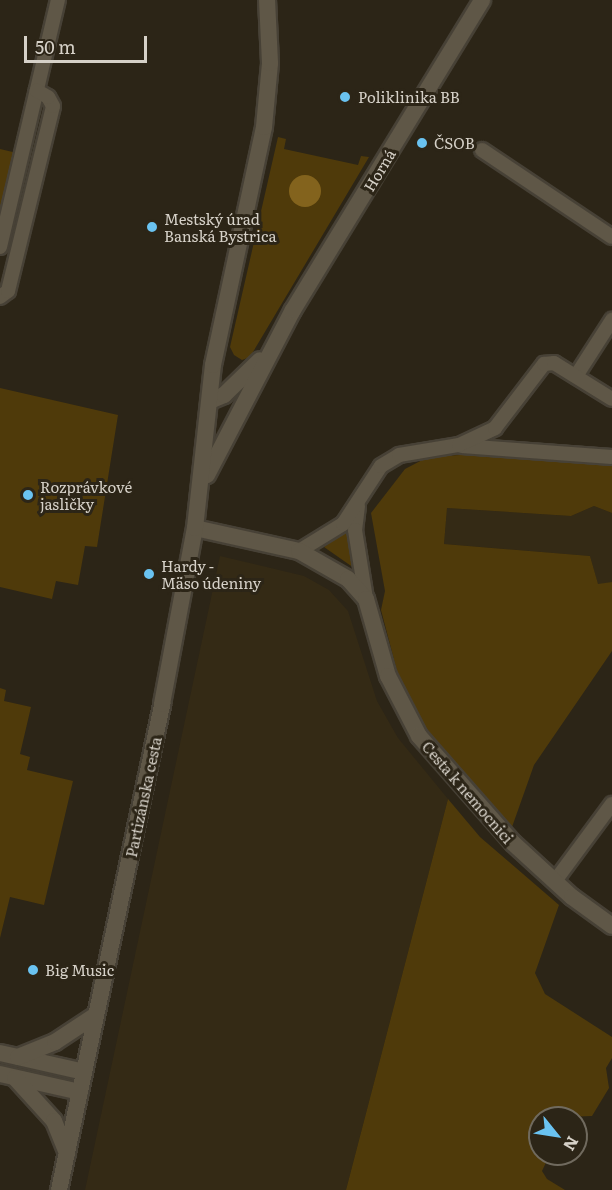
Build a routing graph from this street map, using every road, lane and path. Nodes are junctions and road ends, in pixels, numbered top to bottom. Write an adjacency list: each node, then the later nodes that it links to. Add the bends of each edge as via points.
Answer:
1 (58, 0): 4 (street)
2 (267, 0): 13 (street, Partizánska cesta, via 270,63 264,127 213,365)
3 (482, 0): 10 (street, Horná)
4 (37, 91): 7 (street); 8 (street, via 48,97 53,106 8,291)
5 (482, 150): 6 (street)
6 (612, 237)
7 (0, 247)
8 (0, 297)
9 (612, 320): 11 (street)
10 (276, 340): 13 (street, Horná, via 246,376 224,395); 16 (street, Horná)
11 (576, 376): 12 (street); 14 (street, via 554,363 544,364 501,422)
12 (612, 399)
13 (210, 400): 16 (street, Partizánska cesta)
14 (459, 445): 15 (street); 17 (street, via 399,455 381,466)
15 (612, 457)
16 (202, 484): 18 (street, Partizánska cesta)
17 (358, 505): 19 (street, via 331,534); 20 (street, via 355,530)
18 (195, 528): 19 (street, Cesta k nemocnici); 24 (street, Partizánska cesta)
19 (299, 551): 20 (street, Cesta k nemocnici, via 335,569)
20 (366, 599): 22 (street, Cesta k nemocnici, via 388,676 419,736 493,823)
21 (612, 804): 22 (street)
22 (555, 881): 23 (street, Cesta k nemocnici)
23 (612, 926)
24 (96, 1015): 26 (street, via 55,1042); 27 (street, Partizánska cesta)
25 (0, 1053): 26 (street)
26 (18, 1057): 27 (street)
27 (84, 1072): 29 (street, Partizánska cesta)
28 (7, 1076): 29 (street); 30 (street, via 54,1121)
29 (80, 1092): 30 (street, Partizánska cesta)
30 (67, 1154): 31 (street, Partizánska cesta)
31 (59, 1190)

